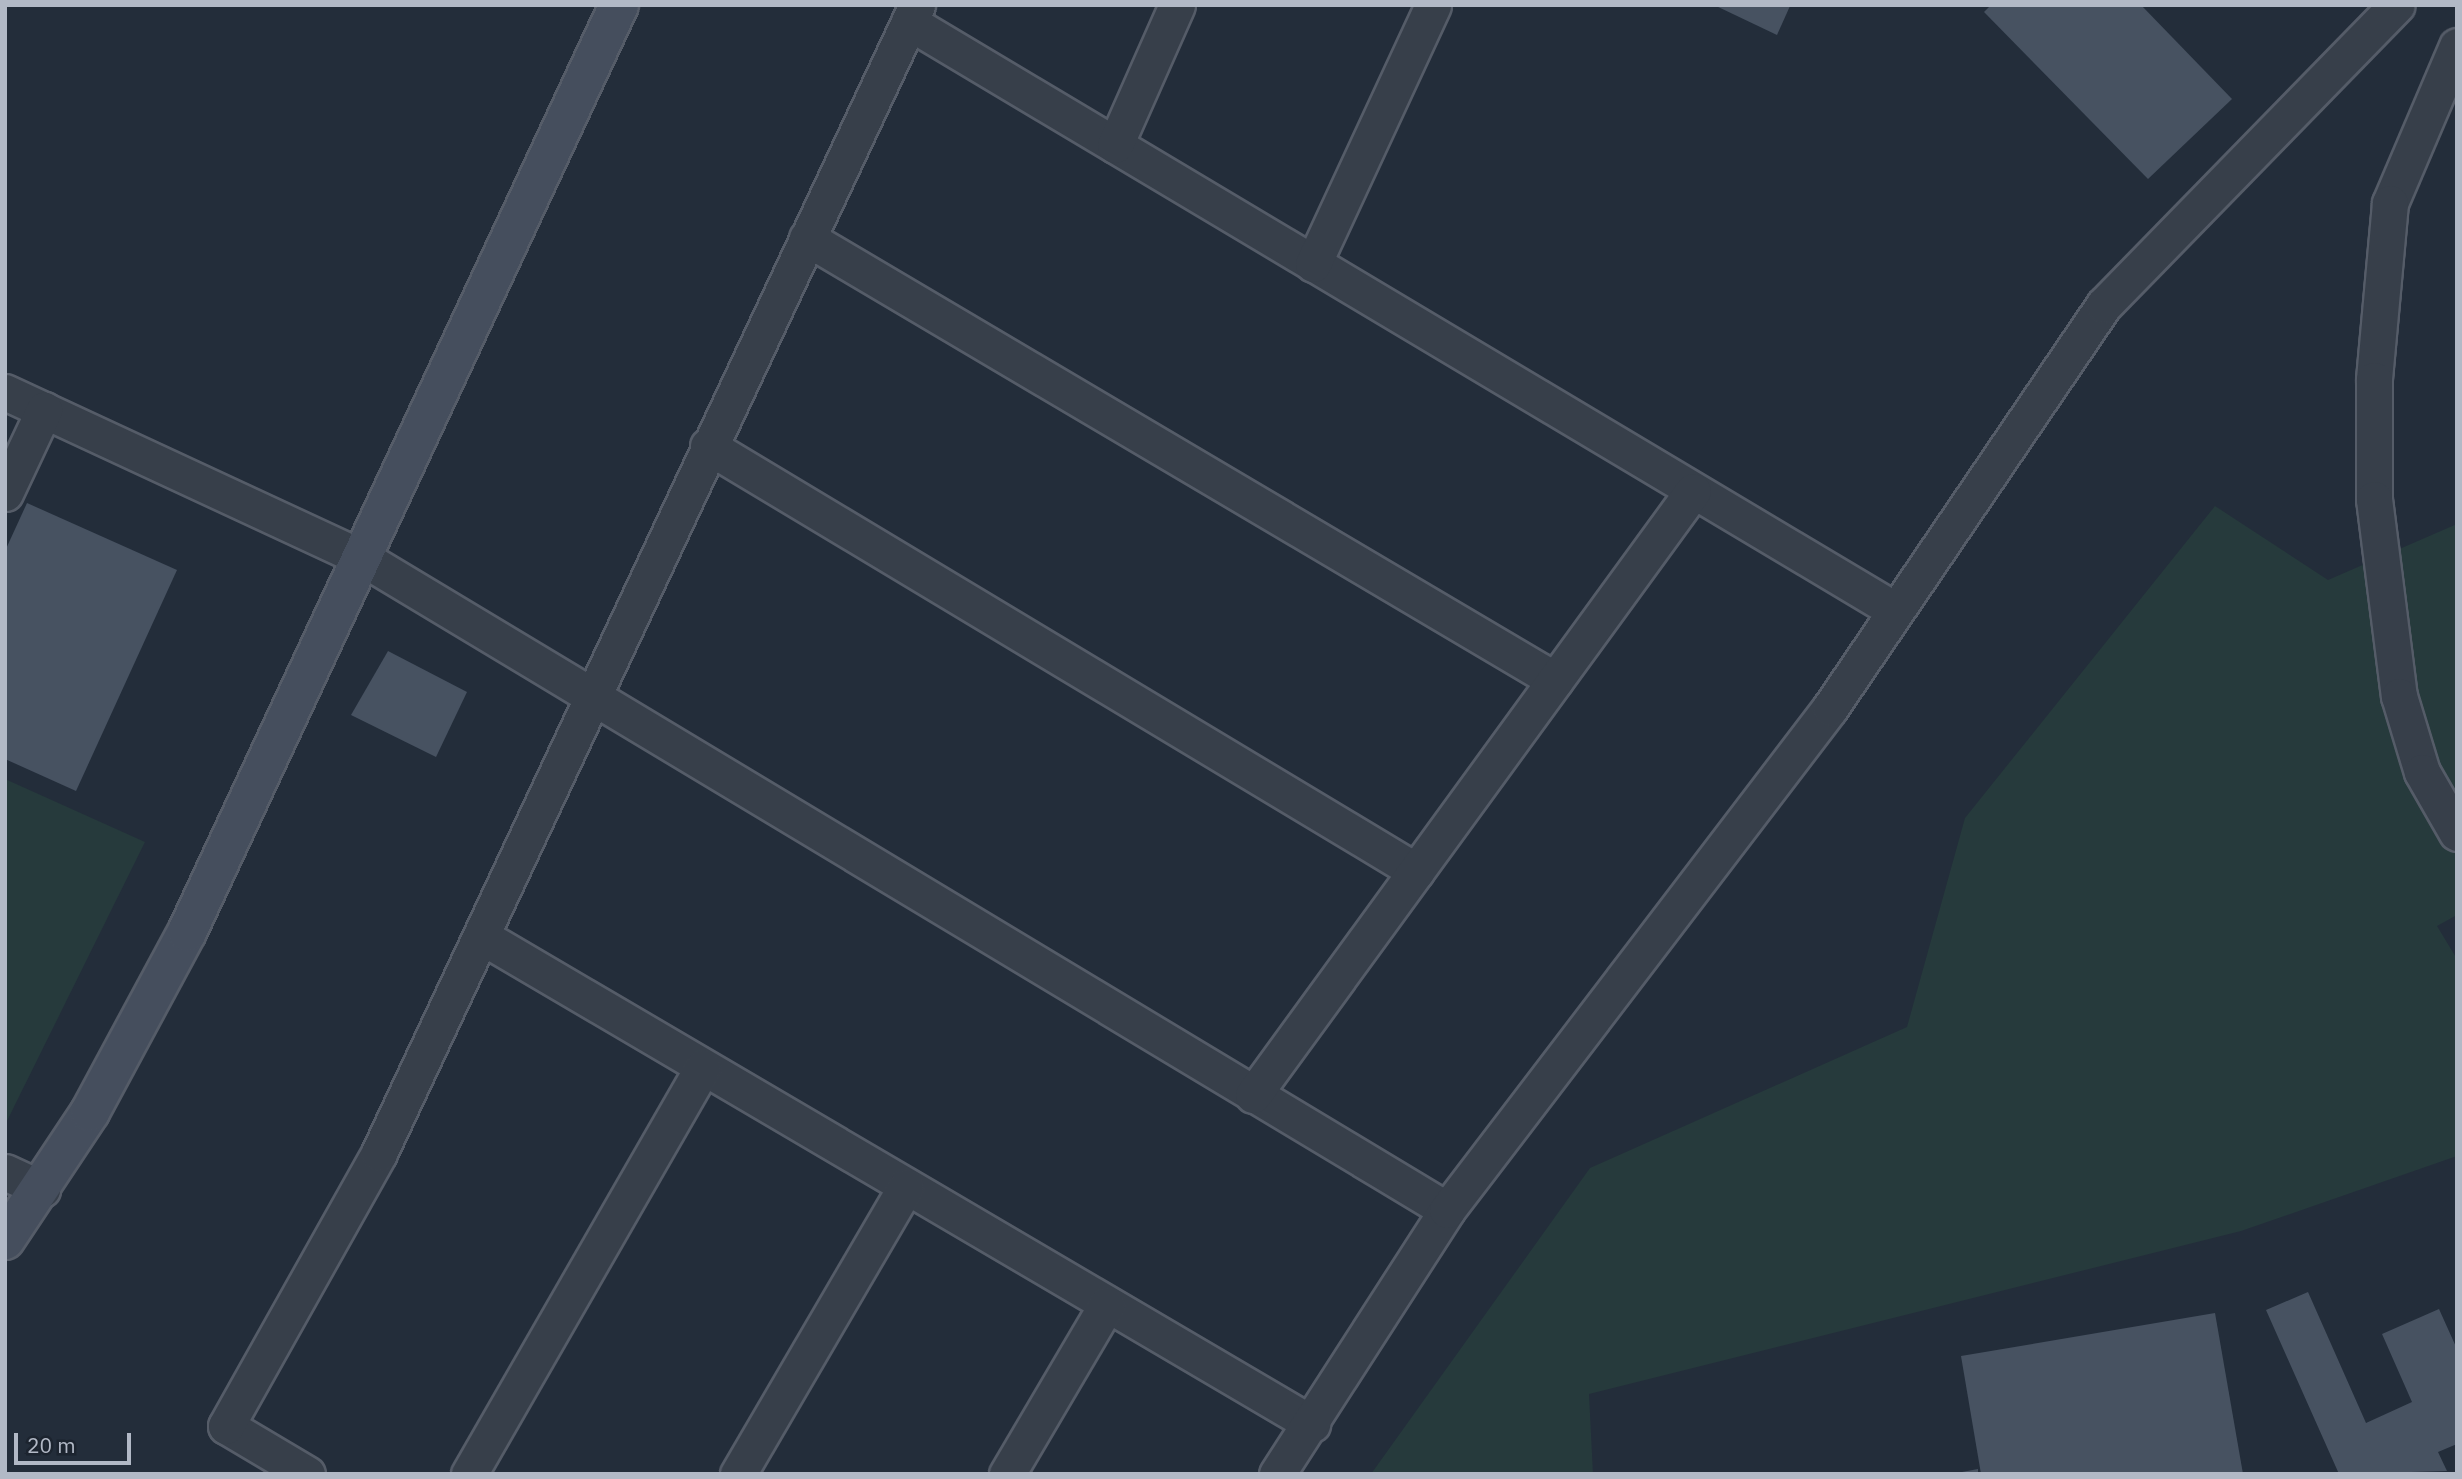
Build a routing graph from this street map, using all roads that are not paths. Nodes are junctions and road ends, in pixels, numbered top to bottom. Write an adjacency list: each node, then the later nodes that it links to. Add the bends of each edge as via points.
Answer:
1 (619, 5): 15 (street)
2 (1177, 5): 7 (street)
3 (1433, 5): 9 (street)
4 (2397, 5): 16 (street, via 2104,305)
5 (913, 14): 7 (street); 8 (street)
6 (2457, 46): 19 (street, via 2390,203 2374,380 2374,499 2399,695 2423,772)
7 (1115, 145): 9 (street)
8 (807, 238): 12 (street); 17 (street)
9 (1313, 264): 13 (street)
10 (5, 392): 11 (street)
11 (44, 410): 14 (street); 15 (street)
12 (708, 446): 18 (street); 20 (street)
13 (1693, 491): 16 (street); 17 (street)
14 (5, 493)
15 (361, 557): 18 (street); 26 (street, via 182,943)
16 (1893, 610): 27 (street, via 1830,708)
17 (1555, 680): 20 (street)
18 (591, 691): 21 (street); 23 (street)
19 (2457, 833)
20 (1416, 871): 23 (street)
21 (481, 936): 22 (street); 31 (street, via 379,1153 226,1426)
22 (703, 1067): 25 (street); 32 (street)
23 (1253, 1095): 27 (street)
24 (5, 1172): 26 (street)
25 (906, 1186): 29 (street); 33 (street)
26 (42, 1189): 28 (street)
27 (1447, 1210): 30 (street)
28 (5, 1240)
29 (1107, 1304): 30 (street); 34 (street)
30 (1312, 1424): 35 (street)
31 (307, 1474)
32 (469, 1474)
33 (738, 1474)
34 (1007, 1474)
35 (1277, 1474)

